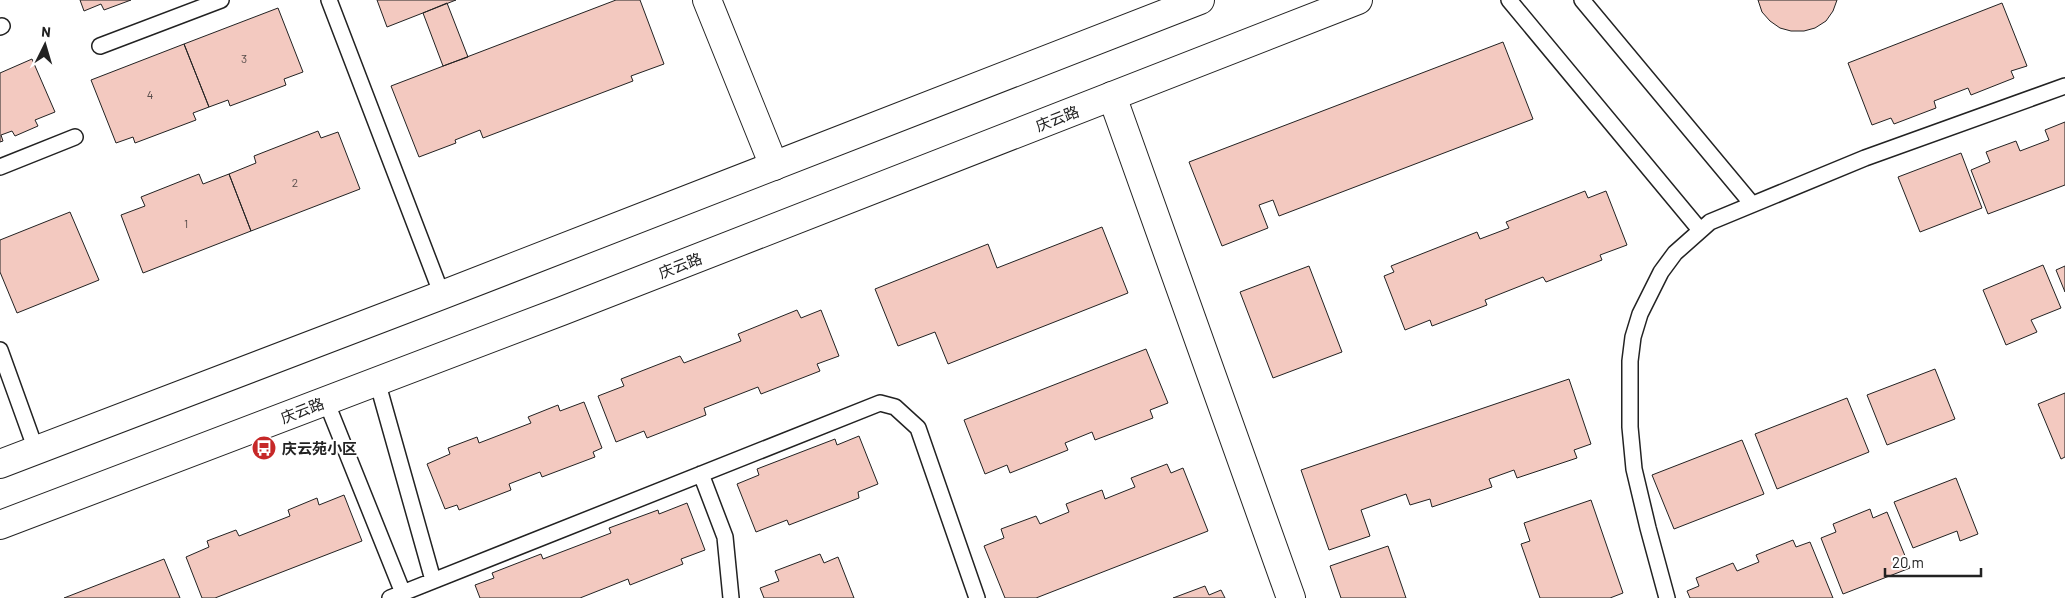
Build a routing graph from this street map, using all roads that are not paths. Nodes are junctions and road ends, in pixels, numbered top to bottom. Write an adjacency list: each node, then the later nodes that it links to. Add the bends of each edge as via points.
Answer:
1 (221, 0): 8 (lane)
2 (329, 0): 16 (lane)
3 (707, 0): 12 (main road)
4 (1200, 0): 12 (main road)
5 (1358, 0): 10 (main road, 庆云路)
6 (1509, 0): 15 (lane)
7 (1582, 0): 14 (lane)
8 (100, 46)
9 (2065, 86): 14 (lane, via 1865,158)
10 (1112, 96): 18 (main road, 庆云路); 28 (main road)
11 (75, 136): 13 (lane)
12 (774, 166): 16 (main road)
13 (0, 167)
14 (1752, 204): 15 (lane, via 1710,222)
15 (1700, 230): 29 (lane, via 1675,253 1649,292 1633,337 1630,361 1634,469)
16 (442, 295): 20 (main road)
17 (0, 350): 20 (lane)
18 (377, 381): 19 (main road, 庆云路); 24 (lane)
19 (326, 401): 23 (main road, 庆云路); 25 (lane)
20 (36, 450): 21 (main road)
21 (0, 464)
22 (701, 474): 24 (lane); 26 (lane, via 725,537); 27 (lane, via 880,403 895,407 918,428)
23 (0, 525)
24 (433, 580): 25 (lane)
25 (397, 595)
26 (731, 598)
27 (977, 598)
28 (1291, 598)
29 (1667, 598)

